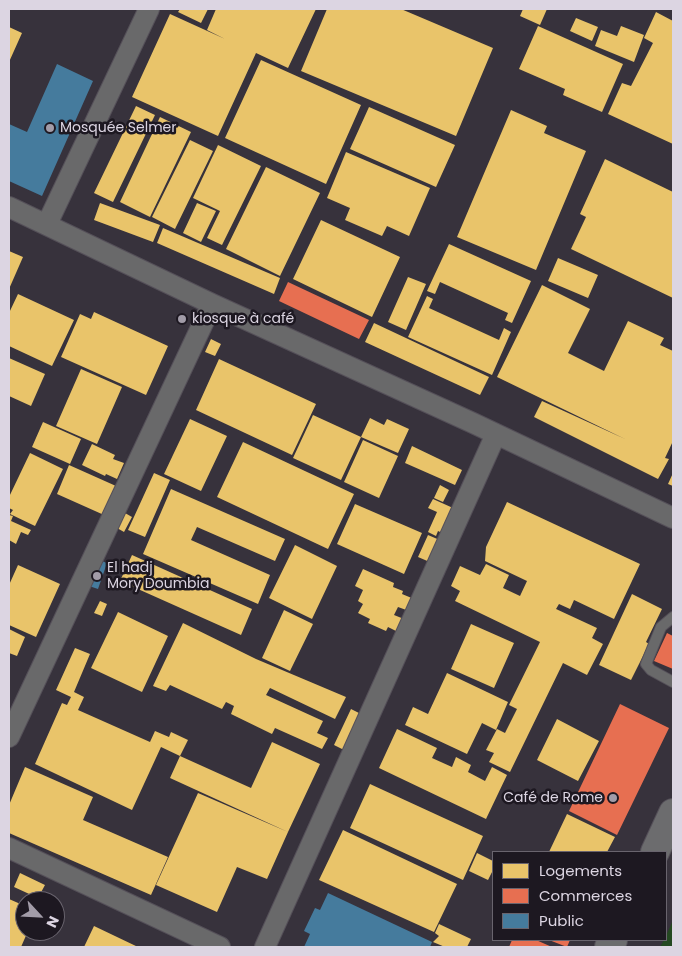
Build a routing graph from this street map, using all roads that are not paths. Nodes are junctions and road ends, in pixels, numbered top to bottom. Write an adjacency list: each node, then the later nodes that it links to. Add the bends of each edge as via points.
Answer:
1 (148, 9): 3 (street)
2 (9, 206): 3 (street)
3 (47, 224): 4 (street)
4 (212, 304): 5 (street); 9 (street)
5 (496, 434): 6 (street); 14 (street)
6 (673, 518)
7 (673, 617): 8 (lane, via 661,627 646,664)
8 (673, 682)
9 (9, 737)
10 (673, 813): 12 (street)
11 (9, 848): 13 (street)
12 (655, 851)
13 (220, 947)
14 (265, 947)

